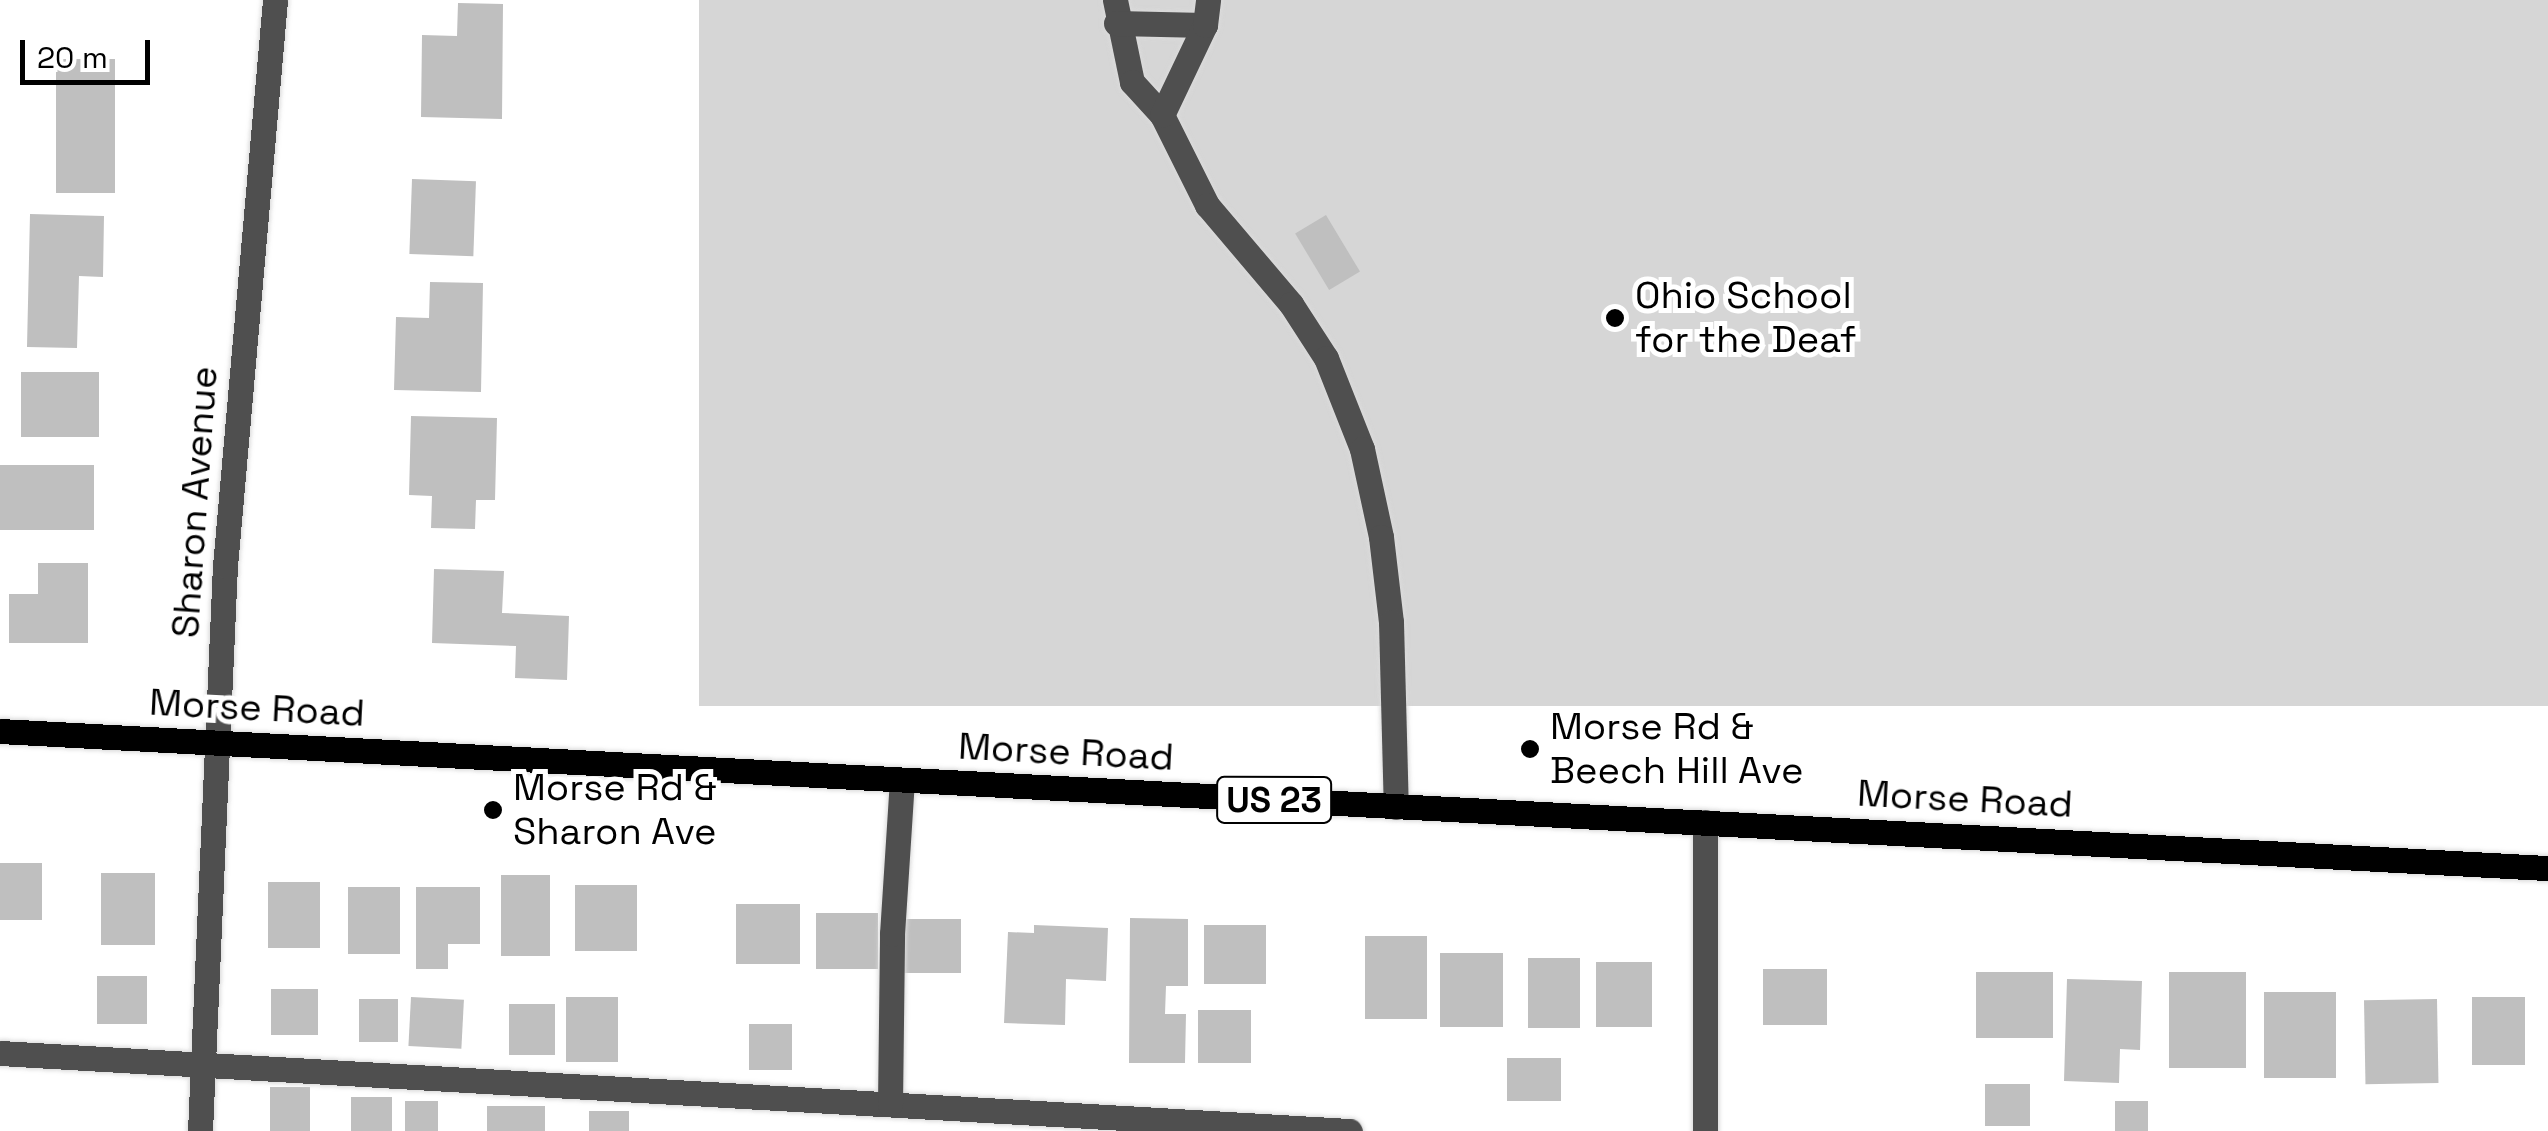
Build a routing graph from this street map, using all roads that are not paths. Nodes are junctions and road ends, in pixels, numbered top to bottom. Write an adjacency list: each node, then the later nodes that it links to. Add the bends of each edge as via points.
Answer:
1 (275, 0): 6 (street, Sharon Avenue, via 225,566)
2 (1116, 11): 3 (street); 4 (street, via 1132,82)
3 (1207, 12): 4 (street)
4 (1162, 114): 8 (street, via 1207,205 1291,304 1326,358 1362,448 1391,622)
5 (0, 731): 6 (main road, Morse Road / US 23)
6 (218, 743): 7 (main road, Morse Road / US 23); 12 (street, Sharon Avenue)
7 (902, 780): 8 (main road, Morse Road / US 23); 13 (street)
8 (1396, 807): 9 (main road, Morse Road / US 23)
9 (1705, 822): 10 (main road, Morse Road / US 23); 16 (street)
10 (2548, 868)
11 (0, 1053): 12 (street)
12 (202, 1064): 13 (street); 14 (street, Sharon Avenue)
13 (890, 1104): 15 (street)
14 (200, 1131)
15 (1350, 1131)
16 (1705, 1131)

